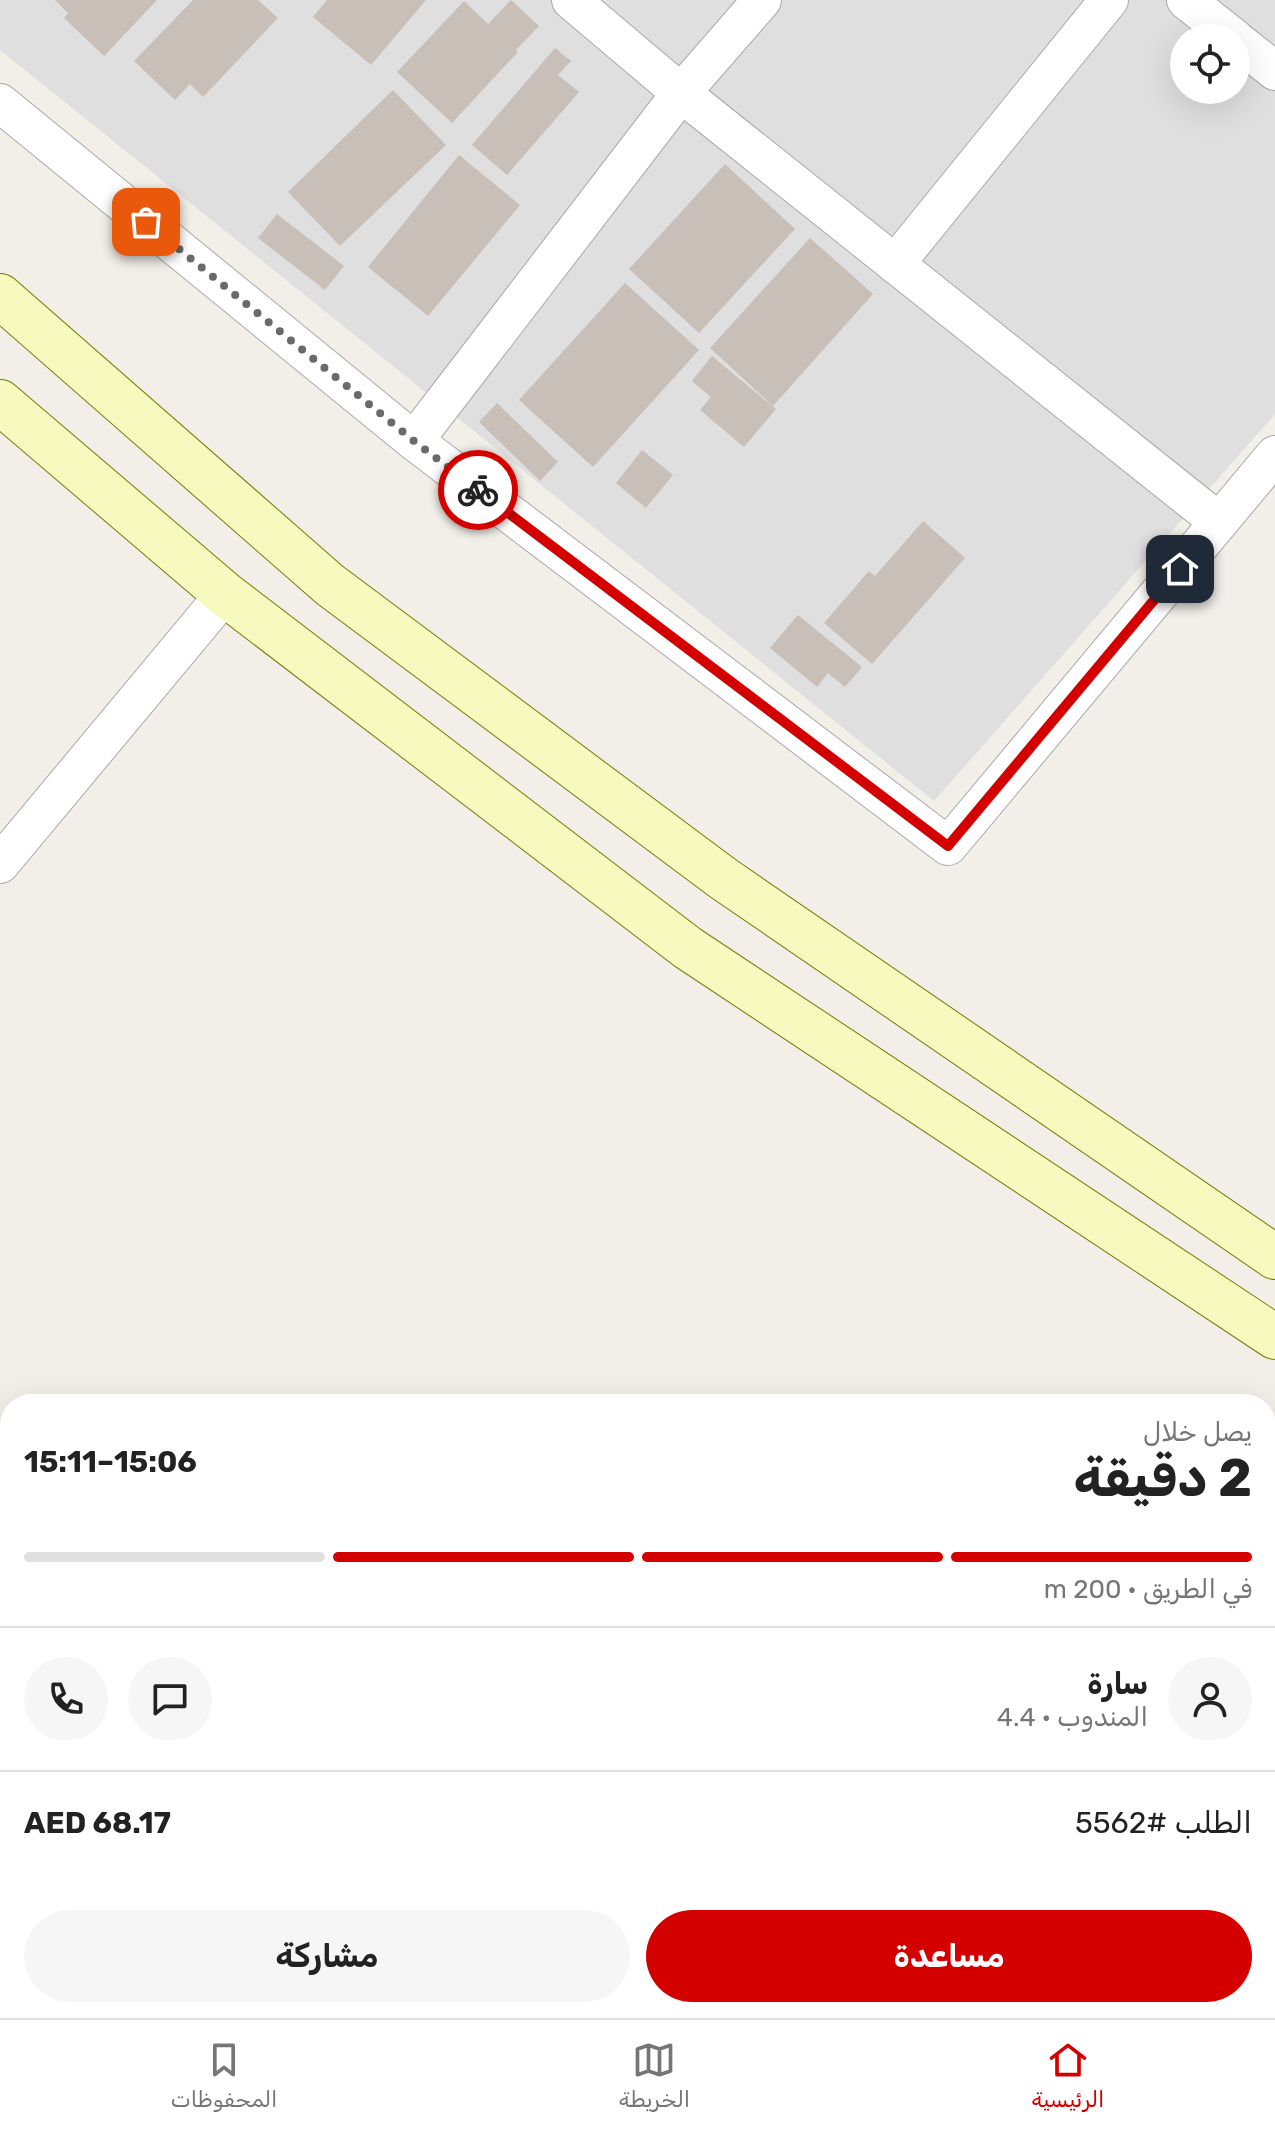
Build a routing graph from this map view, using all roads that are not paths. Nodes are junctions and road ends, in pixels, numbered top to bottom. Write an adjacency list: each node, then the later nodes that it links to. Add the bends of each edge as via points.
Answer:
1 (571, 0): 8 (street)
2 (762, 0): 8 (street)
3 (1109, 0): 10 (street)
4 (1186, 0): 5 (street)
5 (1216, 24)
6 (1250, 51): 7 (street)
7 (1275, 71)
8 (681, 93): 10 (street); 13 (street)
9 (0, 103): 13 (street)
10 (895, 264): 15 (street)
11 (0, 296): 18 (street, via 330,585 724,879)
12 (0, 402): 16 (street)
13 (414, 441): 15 (street, via 948,846)
14 (1275, 455): 15 (street)
15 (1219, 522)
16 (225, 594): 17 (street); 19 (street, via 688,948)
17 (0, 864)
18 (1275, 1257)
19 (1275, 1337)

